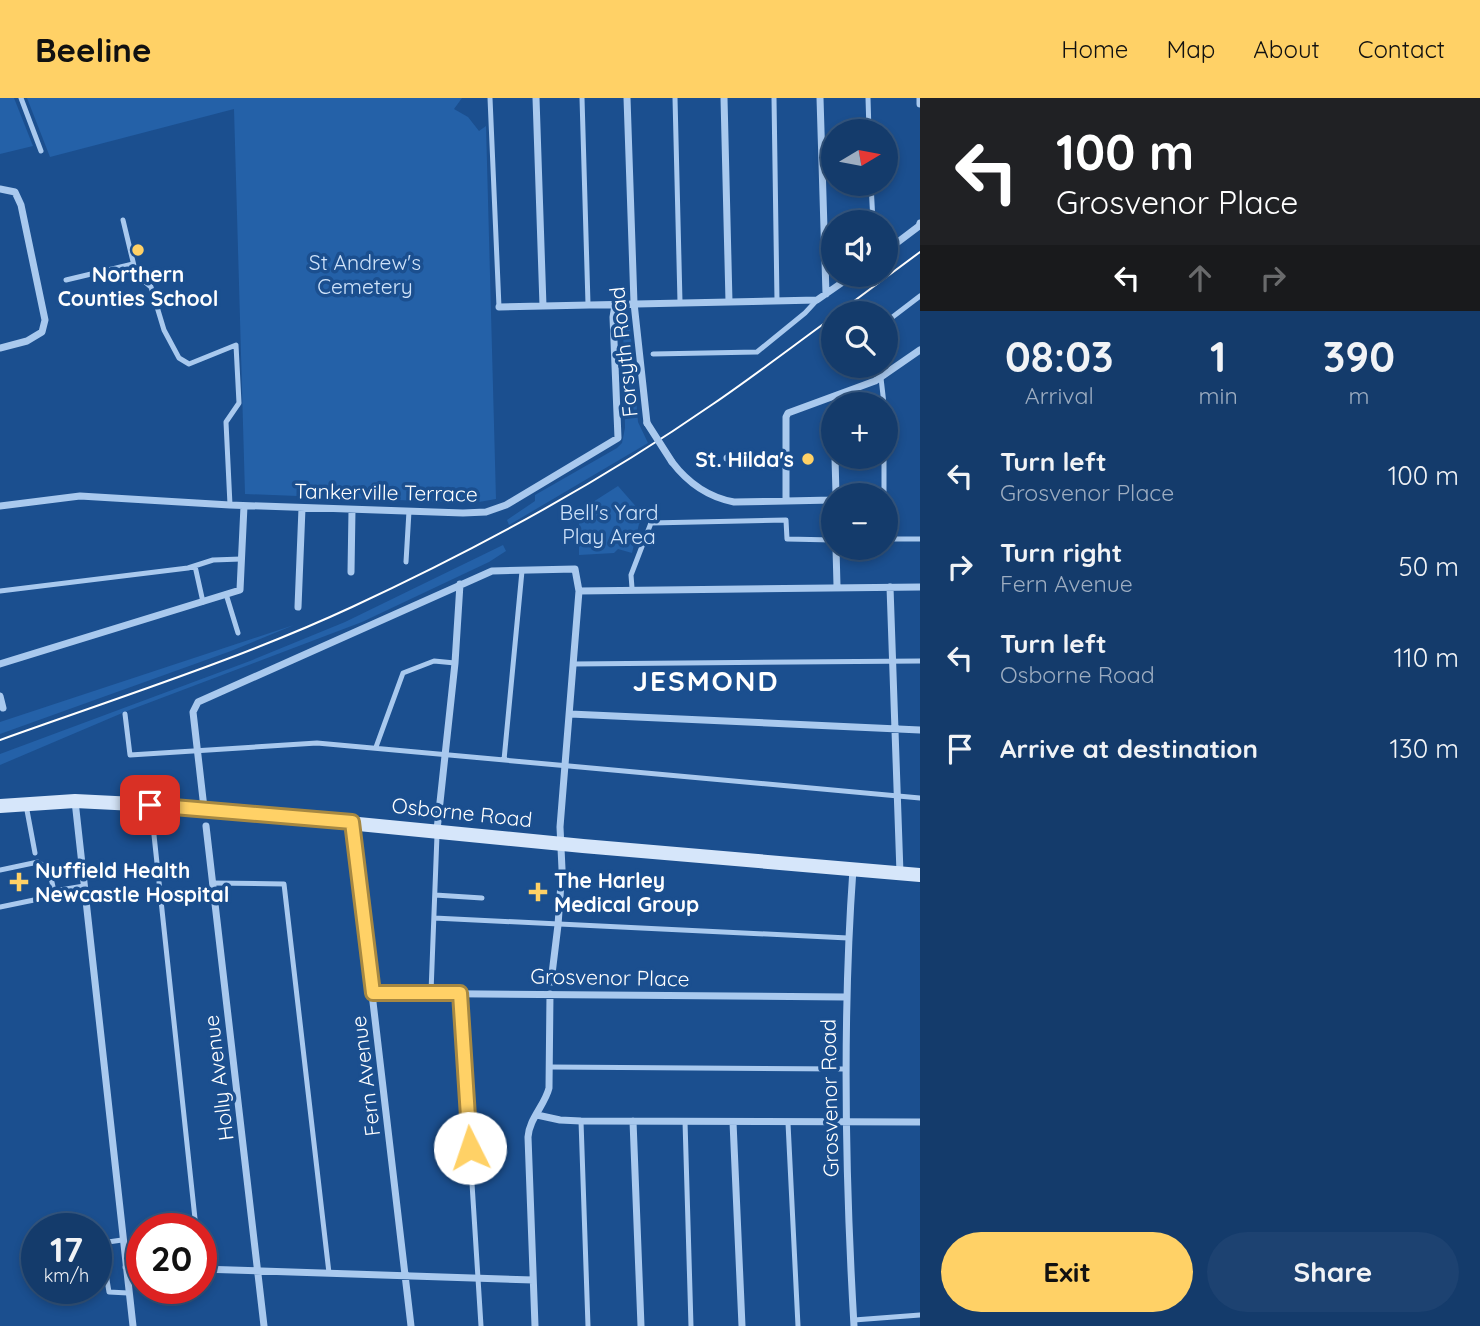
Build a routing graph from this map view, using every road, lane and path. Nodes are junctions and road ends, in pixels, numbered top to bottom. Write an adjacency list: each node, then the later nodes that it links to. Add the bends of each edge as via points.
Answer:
1 (21, 98): 14 (lane)
2 (490, 98): 32 (lane)
3 (536, 98): 31 (street)
4 (582, 98): 29 (lane)
5 (627, 98): 28 (street, Forsyth Road)
6 (676, 98): 26 (lane)
7 (724, 98): 27 (street)
8 (774, 98): 25 (lane)
9 (820, 98): 22 (street)
10 (868, 98): 13 (lane)
11 (920, 98): 12 (street)
12 (920, 104)
13 (869, 119)
14 (41, 151)
15 (0, 189): 34 (street, via 15,192 21,205 45,320 42,332 34,337)
16 (123, 220): 19 (lane)
17 (920, 223): 18 (street)
18 (898, 242)
19 (133, 264): 20 (lane); 45 (lane, via 135,274 151,288 164,330 179,358 189,364 236,345 239,403 226,422)
20 (66, 280)
21 (836, 287): 22 (street)
22 (826, 294): 24 (street)
23 (920, 296): 33 (lane)
24 (817, 300): 25 (street); 36 (lane, via 757,352)
25 (777, 301): 27 (street)
26 (680, 302): 27 (street); 28 (street)
27 (729, 302)
28 (634, 303): 30 (street); 44 (street, Forsyth Road, bridge, via 648,424 671,462 700,490 723,500)
29 (588, 304): 30 (street); 31 (street)
30 (615, 305): 50 (street, Tankerville Terrace, via 616,441 497,509 476,513)
31 (543, 306): 32 (street)
32 (499, 307)
33 (898, 313)
34 (0, 348)
35 (920, 350): 37 (street)
36 (653, 354)
37 (898, 365)
38 (879, 378): 39 (street)
39 (848, 392)
40 (821, 402): 42 (street, via 786,417)
41 (726, 458): 42 (street)
42 (786, 458): 44 (street)
43 (821, 500): 44 (street, Forsyth Road)
44 (786, 501)
45 (230, 505): 46 (street, Tankerville Terrace, via 80,496); 47 (street, Tankerville Terrace)
46 (0, 506)
47 (244, 506): 48 (street, Tankerville Terrace); 54 (street)
48 (302, 508): 49 (street, Tankerville Terrace); 69 (street)
49 (352, 510): 50 (street, Tankerville Terrace); 59 (street)
50 (409, 511): 56 (lane)
51 (898, 539): 52 (lane)
52 (920, 539)
53 (821, 540): 64 (lane, via 787,539 786,520 652,523 631,575)
54 (241, 559): 57 (lane); 67 (street, via 240,590)
55 (836, 560): 61 (street)
56 (407, 562)
57 (195, 566): 66 (lane); 68 (lane)
58 (522, 571): 60 (street, via 492,571); 65 (street, via 575,569); 85 (lane)
59 (351, 572)
60 (460, 584): 73 (street); 83 (street, via 198,702 192,712)
61 (837, 586): 62 (street); 64 (street)
62 (890, 587): 63 (street); 71 (street)
63 (920, 587)
64 (632, 588): 65 (street)
65 (579, 590): 74 (street)
66 (0, 591)
67 (226, 594): 68 (street); 70 (lane)
68 (203, 601): 75 (street)
69 (298, 607)
70 (238, 633)
71 (893, 660): 72 (lane); 74 (lane); 80 (street)
72 (920, 661)
73 (455, 663): 82 (lane, via 434,661 403,673); 84 (street)
74 (573, 663): 79 (street)
75 (0, 664)
76 (0, 696): 77 (street)
77 (3, 708)
78 (125, 713): 83 (lane, via 130,755)
79 (570, 714): 80 (street); 86 (street)
80 (896, 730): 81 (street); 87 (street)
81 (920, 730)
82 (376, 747): 83 (lane, via 317,743); 84 (lane)
83 (197, 751): 93 (street)
84 (446, 754): 85 (lane); 96 (street)
85 (504, 760): 86 (lane)
86 (564, 767): 87 (lane); 97 (street)
87 (898, 797): 88 (lane); 101 (street)
88 (920, 798)
89 (75, 802): 90 (main road, Osborne Road); 91 (main road, Osborne Road); 104 (street)
90 (25, 803): 92 (main road, Osborne Road); 98 (lane)
91 (150, 805): 93 (main road, Osborne Road); 128 (lane)
92 (0, 806)
93 (204, 809): 94 (main road, Osborne Road)
94 (352, 822): 96 (main road, Osborne Road); 114 (street, Fern Avenue)
95 (206, 826): 103 (street, Holly Avenue)
96 (437, 830): 97 (main road, Osborne Road); 106 (lane)
97 (561, 843): 99 (main road, Osborne Road); 110 (street)
98 (35, 853)
99 (853, 869): 101 (main road, Osborne Road); 111 (street, Grosvenor Road)
100 (0, 870): 105 (lane, via 38,862 49,869)
101 (901, 873): 102 (main road, Osborne Road)
102 (920, 875)
103 (212, 883): 133 (street, Holly Avenue); 134 (lane, via 284,884)
104 (84, 886): 105 (lane); 129 (street)
105 (54, 891): 108 (lane)
106 (435, 895): 107 (lane); 109 (lane)
107 (482, 898)
108 (0, 907)
109 (434, 918): 110 (lane); 113 (lane)
110 (558, 925): 111 (lane); 112 (street)
111 (848, 938): 117 (street, Grosvenor Road)
112 (551, 982)
113 (430, 992): 114 (street, Grosvenor Place); 115 (street, Grosvenor Place)
114 (373, 993): 135 (street, Fern Avenue)
115 (460, 993): 116 (street, Grosvenor Place); 136 (lane)
116 (550, 994): 117 (street, Grosvenor Place); 118 (street)
117 (846, 997): 119 (street, Grosvenor Road)
118 (550, 1067): 119 (lane); 120 (street, via 547,1095)
119 (844, 1069): 125 (street, Grosvenor Road)
120 (537, 1115): 121 (street); 137 (street, via 528,1137)
121 (581, 1121): 122 (street); 146 (lane)
122 (633, 1121): 123 (street); 147 (street)
123 (685, 1121): 124 (street); 148 (lane)
124 (733, 1122): 127 (street); 149 (street)
125 (845, 1122): 126 (street); 127 (street); 140 (street, Grosvenor Road)
126 (920, 1122)
127 (788, 1123): 150 (lane)
128 (195, 1213)
129 (122, 1240): 130 (lane); 131 (street)
130 (112, 1241)
131 (126, 1267)
132 (217, 1270): 133 (street)
133 (258, 1271): 134 (street); 142 (street, Holly Avenue)
134 (329, 1273): 135 (street)
135 (405, 1276): 136 (street); 143 (street, Fern Avenue)
136 (478, 1277): 137 (street); 144 (lane)
137 (534, 1280): 145 (street)
138 (129, 1304): 141 (street)
139 (920, 1315): 140 (lane)
140 (854, 1323)
141 (132, 1326)
142 (264, 1326)
143 (411, 1326)
144 (481, 1326)
145 (535, 1326)
146 (588, 1326)
147 (641, 1326)
148 (691, 1326)
149 (742, 1326)
150 (797, 1326)

